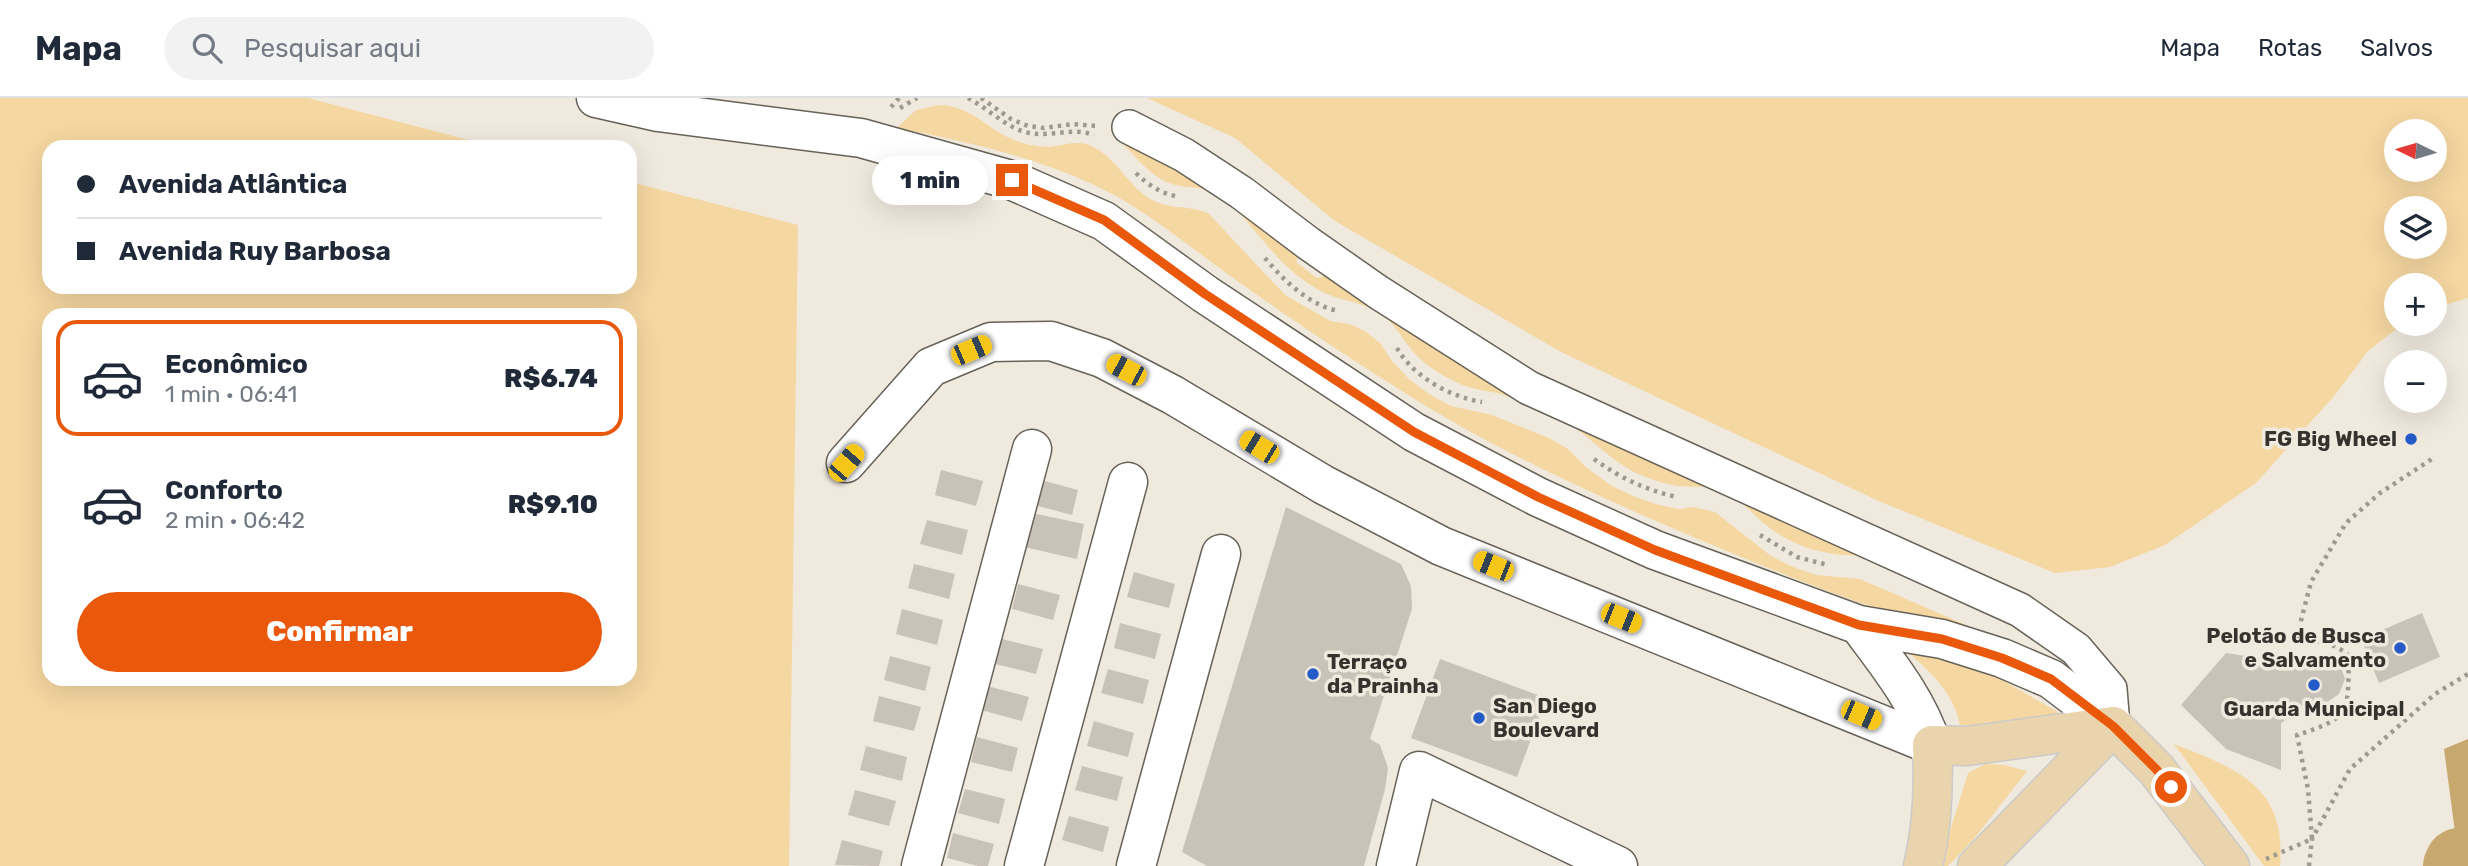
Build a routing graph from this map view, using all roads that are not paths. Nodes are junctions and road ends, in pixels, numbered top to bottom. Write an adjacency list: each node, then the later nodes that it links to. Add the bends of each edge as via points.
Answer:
1 (596, 98): 7 (street, via 658,112 861,138 1012,180 1104,220 1205,294 1414,432 1476,465 1655,550)
2 (1129, 127): 8 (street, via 1242,192 1378,292 1529,387 2020,610 2076,649 2110,689)
3 (1032, 449): 11 (street)
4 (846, 463): 9 (street, via 931,367 991,342 1051,341 1102,358 1173,395 1324,485 1441,546)
5 (1128, 482): 12 (street)
6 (1221, 554): 13 (street)
7 (1859, 625): 8 (street, via 1942,639 2002,658 2051,679); 9 (street, via 1914,703)
8 (2113, 726): 9 (main road, via 1968,746); 10 (main road); 17 (main road)
9 (1932, 744): 16 (main road, via 1934,792)
10 (2247, 863)
11 (921, 866)
12 (1024, 866)
13 (1136, 866)
14 (1396, 866): 15 (street, via 1419,771)
15 (1618, 866)
16 (1923, 866)
17 (1978, 866)

